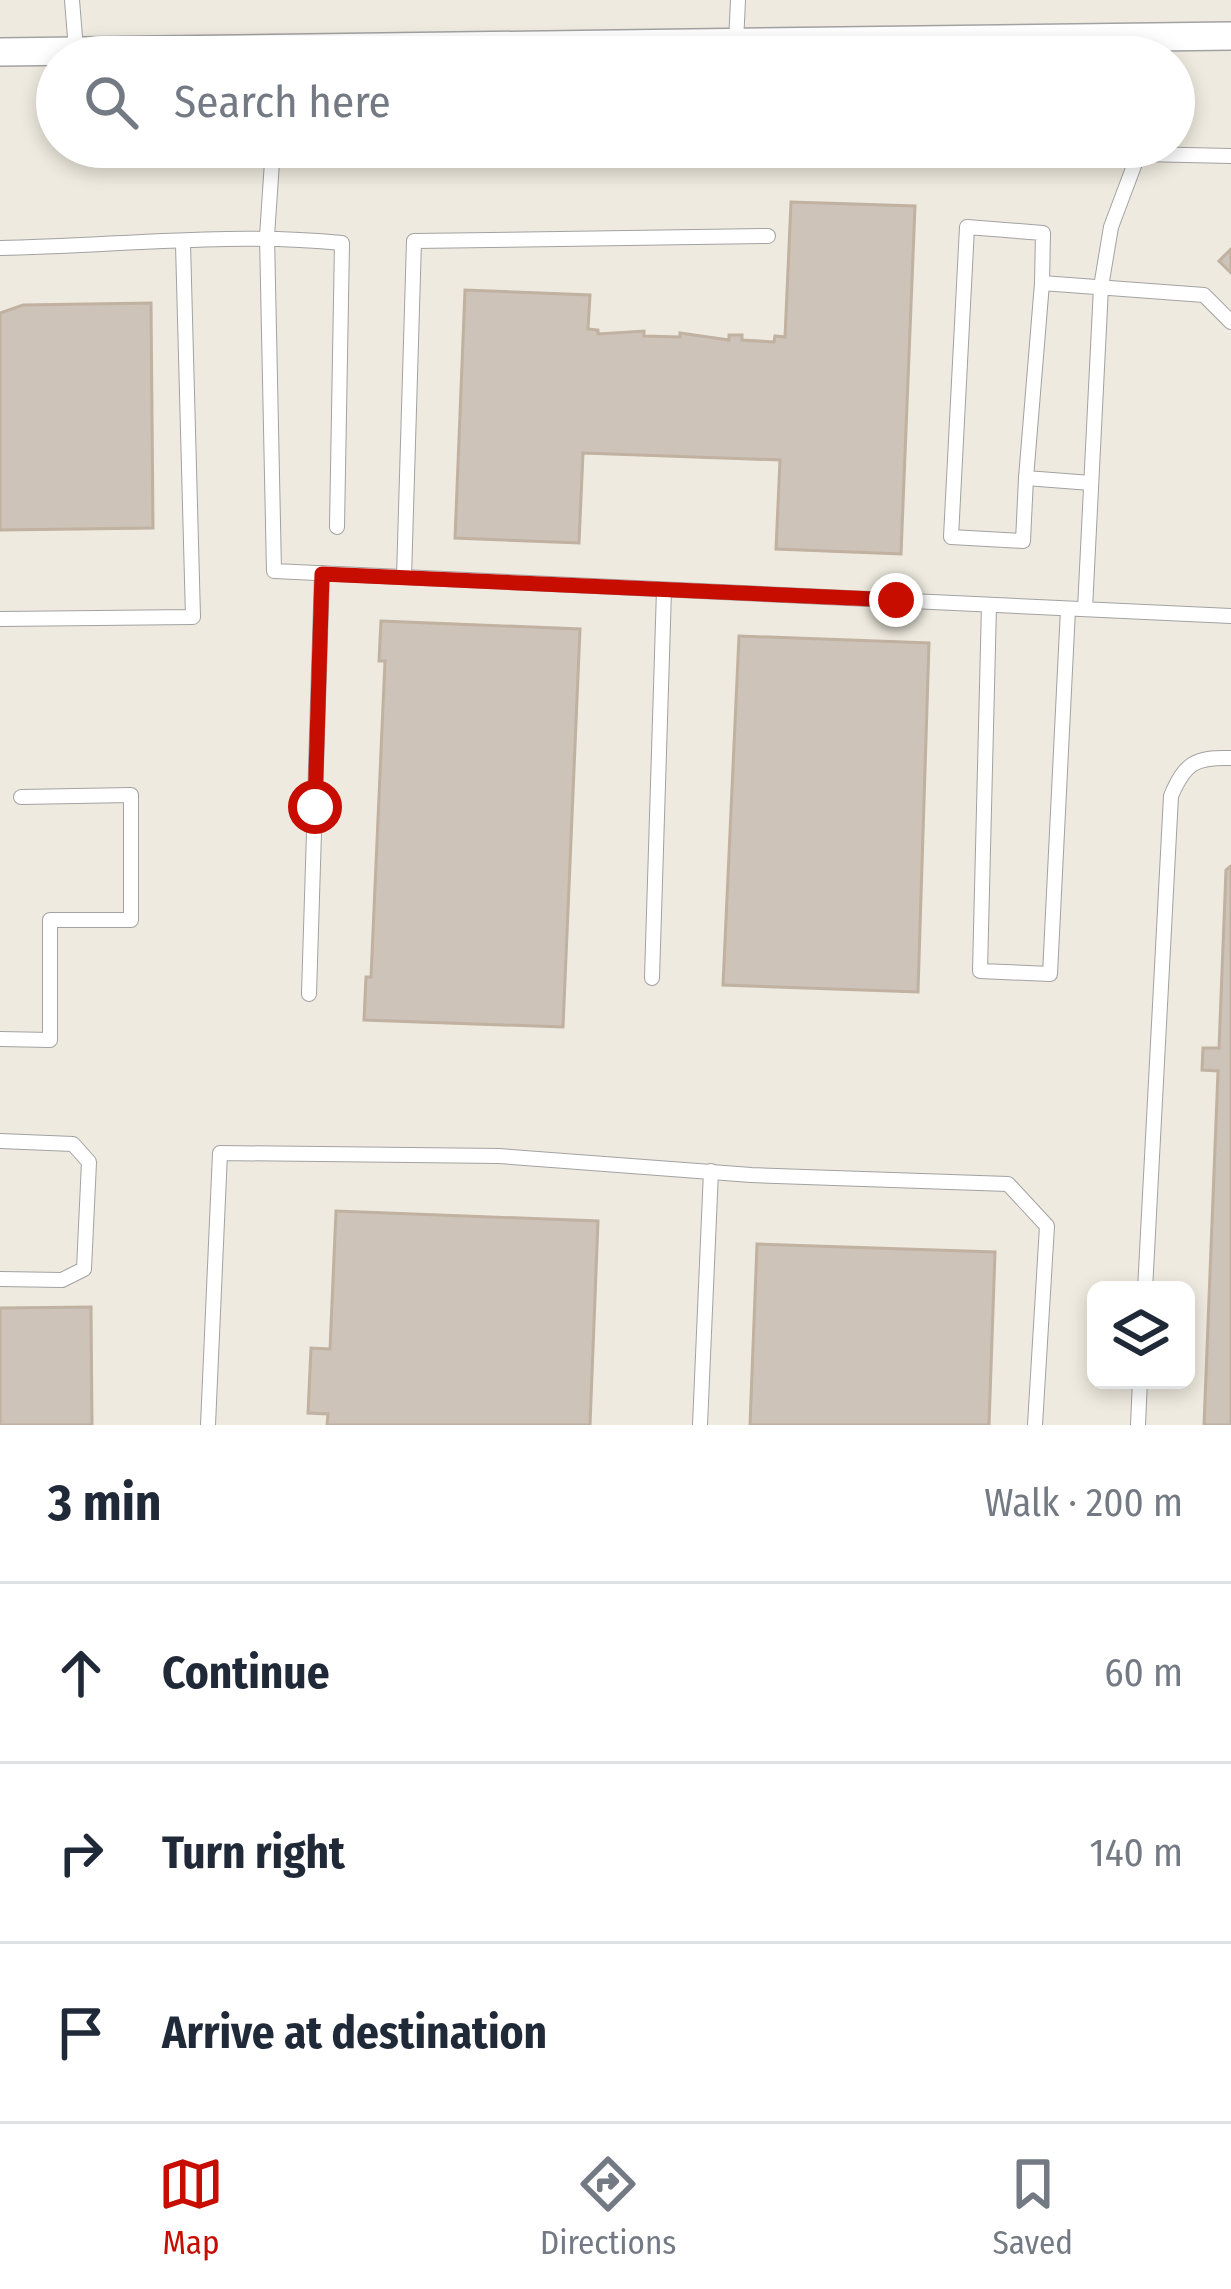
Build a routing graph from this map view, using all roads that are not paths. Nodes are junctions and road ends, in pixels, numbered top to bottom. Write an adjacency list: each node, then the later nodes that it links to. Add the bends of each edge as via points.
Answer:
1 (72, 0): 3 (lane)
2 (738, 0): 4 (lane)
3 (75, 36)
4 (736, 36)
5 (1231, 36): 6 (street)
6 (1195, 41)
7 (36, 51): 8 (street)
8 (0, 52)
9 (1195, 154): 10 (lane)
10 (1231, 156)
11 (272, 168): 13 (lane)
12 (1134, 168): 18 (lane, via 1111,227)
13 (267, 236): 15 (lane); 22 (lane, via 342,243); 23 (lane, via 274,571)
14 (768, 236): 24 (lane, via 414,241)
15 (183, 244): 16 (lane); 30 (lane, via 193,617)
16 (0, 248)
17 (1042, 284): 18 (lane); 20 (lane); 20 (lane, via 1043,233 967,227 951,537 1023,541)
18 (1101, 287): 19 (lane, via 1204,295); 21 (lane)
19 (1231, 322)
20 (1026, 478): 21 (lane)
21 (1091, 483): 28 (lane)
22 (337, 527)
23 (322, 574): 24 (lane); 34 (lane)
24 (404, 577): 25 (lane)
25 (664, 590): 26 (lane); 33 (lane)
26 (989, 605): 27 (lane); 27 (lane, via 980,971 1050,974)
27 (1068, 609): 28 (lane)
28 (1085, 609): 29 (lane)
29 (1231, 616)
30 (0, 619)
31 (1231, 758): 39 (lane, via 1202,757 1183,768 1171,796)
32 (21, 796): 35 (lane, via 131,795 131,920 50,920 50,1040)
33 (652, 979)
34 (308, 994)
35 (0, 1039)
36 (0, 1142): 38 (lane, via 73,1144 89,1162 84,1269 62,1280)
37 (711, 1172): 41 (lane, via 499,1156 220,1153); 42 (lane); 43 (lane, via 1008,1184 1047,1226)
38 (0, 1279)
39 (1144, 1281)
40 (1140, 1389): 44 (lane)
41 (208, 1425)
42 (700, 1425)
43 (1035, 1425)
44 (1138, 1425)

